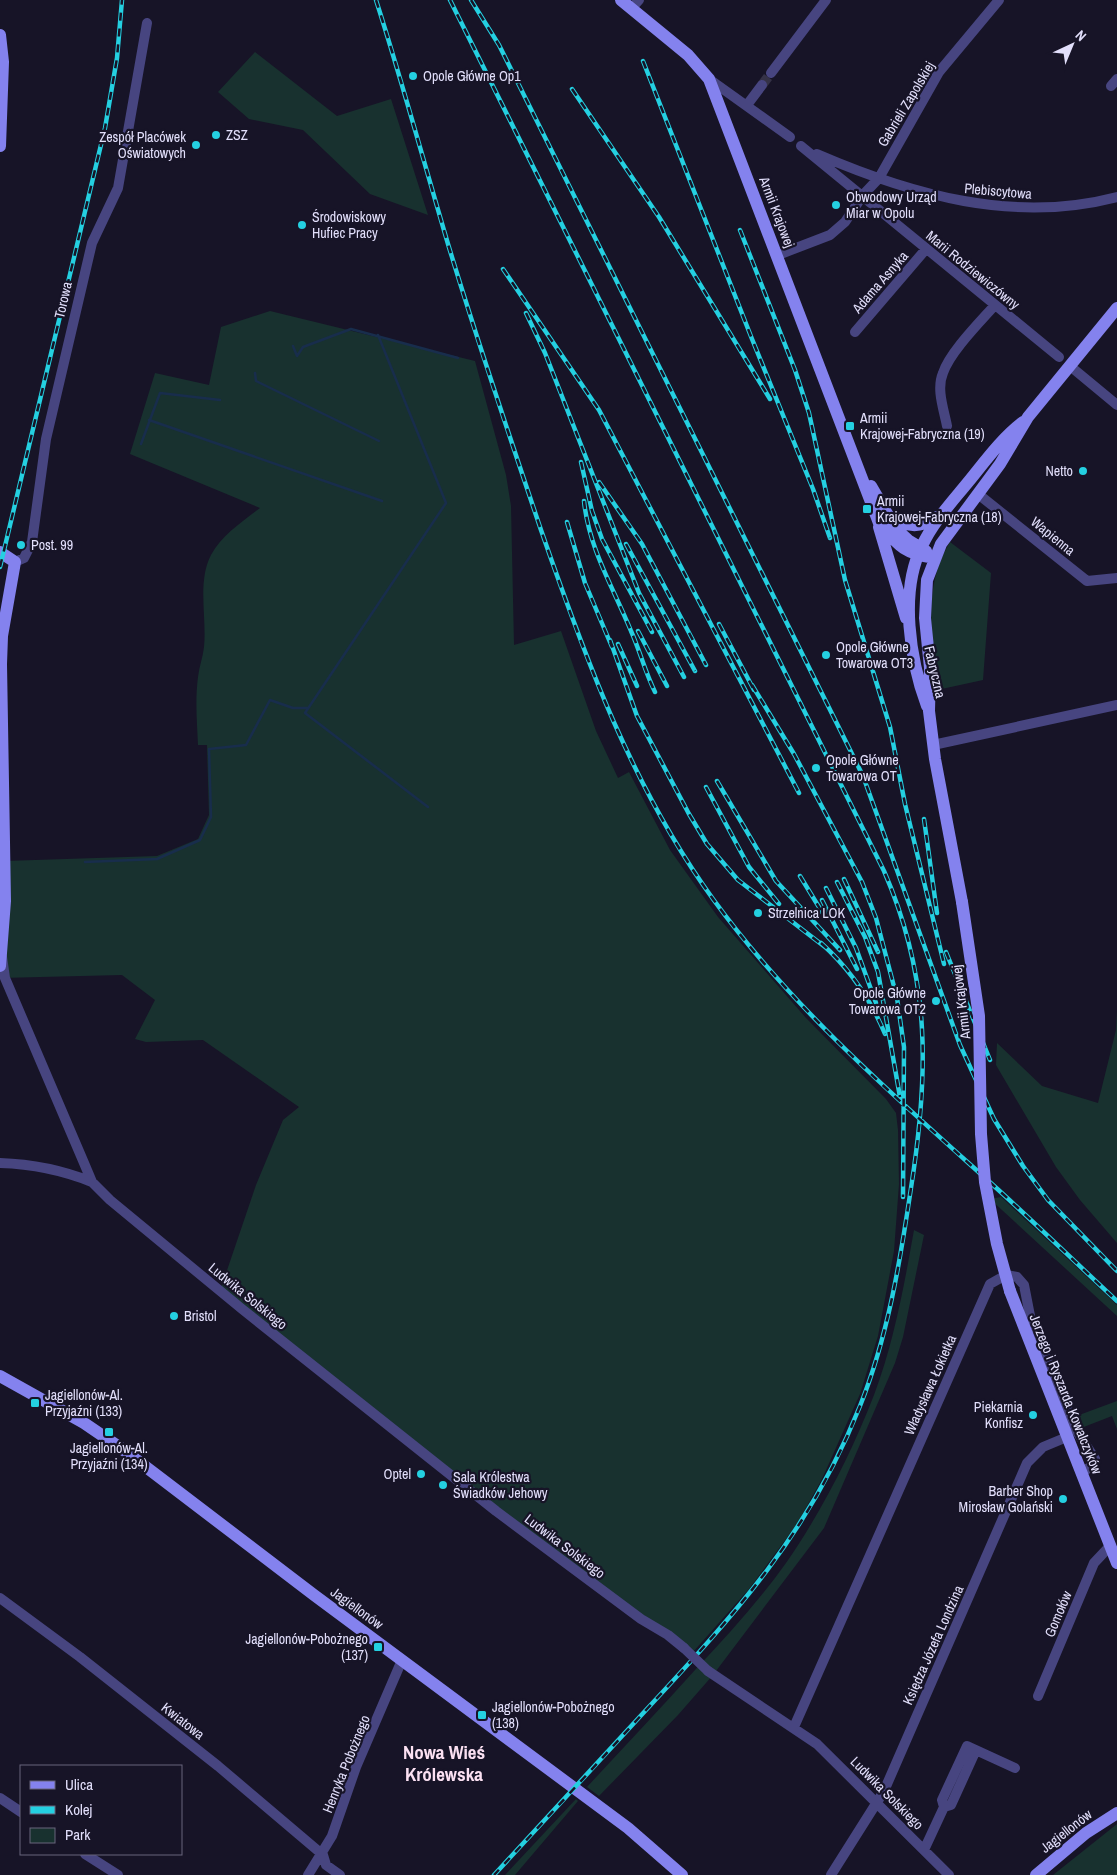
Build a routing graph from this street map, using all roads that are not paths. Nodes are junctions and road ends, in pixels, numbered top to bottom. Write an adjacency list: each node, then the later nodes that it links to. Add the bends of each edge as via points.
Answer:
1 (621, 0): 4 (street, Armii Krajowej)
2 (826, 0): 7 (street)
3 (999, 0): 14 (street, Gabrieli Zapolskiej, via 939,72)
4 (635, 4): 8 (street, Armii Krajowej)
5 (147, 23): 33 (street, Torowa, via 118,188 92,243 46,439 32,542 24,558)
6 (0, 35): 12 (street, via 3,69)
7 (771, 73)
8 (709, 79): 10 (street); 18 (street, Armii Krajowej)
9 (762, 84): 10 (street)
10 (747, 105): 11 (street)
11 (790, 138)
12 (0, 146)
13 (803, 148): 14 (street, Plebiscytowa); 15 (street, Marii Rodziewiczówny)
14 (879, 178): 15 (street); 16 (street, Plebiscytowa, via 932,195 975,204 1036,208)
15 (863, 196): 17 (street, Marii Rodziewiczówny); 18 (street, via 845,222 830,235)
16 (1117, 197)
17 (926, 249): 19 (street, Marii Rodziewiczówny); 21 (street, Adama Asnyka)
18 (778, 256): 29 (street, Armii Krajowej, via 859,467)
19 (995, 305): 22 (street, Marii Rodziewiczówny); 26 (street, via 942,374 941,397)
20 (1117, 308): 23 (street, Fabryczna)
21 (855, 332)
22 (1059, 357)
23 (1070, 366): 24 (street); 25 (street, Fabryczna)
24 (1117, 405)
25 (1028, 417): 27 (street, Fabryczna); 28 (street, Fabryczna, via 1009,432)
26 (947, 426)
27 (978, 494): 32 (street, Fabryczna, via 946,537); 34 (street, Wapienna, via 1087,581)
28 (943, 513): 29 (street, via 918,526); 30 (street, Fabryczna)
29 (883, 519): 30 (street, Armii Krajowej, via 899,546); 35 (street, via 902,607)
30 (919, 551): 32 (street, Armii Krajowej); 35 (street, Fabryczna, via 910,589)
31 (0, 552): 33 (street)
32 (935, 558): 37 (street, Fabryczna, via 927,580 925,603)
33 (15, 562): 39 (street, via 0,664 5,900)
34 (1117, 578)
35 (910, 627): 37 (street, Fabryczna, via 921,690)
36 (1117, 705): 38 (street)
37 (929, 710): 38 (street, Armii Krajowej)
38 (933, 745): 43 (street, Armii Krajowej, bridge, via 979,1016 985,1182 996,1244)
39 (1, 951): 40 (street); 42 (street, Ludwika Solskiego, via 5,978)
40 (0, 966)
41 (0, 1164): 42 (street, Ludwika Solskiego, via 33,1164)
42 (92, 1182): 52 (street, Ludwika Solskiego, bridge, via 242,1309 407,1441 641,1619 668,1635 708,1671)
43 (1010, 1291): 45 (street, Jerzego i Ryszarda Kowalczyków)
44 (2, 1375): 50 (street, Jagiellonów, via 126,1451)
45 (1067, 1437): 46 (street, Jerzego i Ryszarda Kowalczyków); 55 (street, Księdza Józefa Londzina, via 1043,1447 1027,1463)
46 (1081, 1473): 47 (street, Jerzego i Ryszarda Kowalczyków); 52 (street, Władysława Łokietka, via 1090,1467 1094,1459 1078,1434 1031,1321 1024,1285 1017,1277 1000,1276 990,1284)
47 (1110, 1546): 48 (street, Jerzego i Ryszarda Kowalczyków); 51 (street, Gomołów, via 1094,1563)
48 (1117, 1563)
49 (0, 1598): 60 (street, Kwiatowa, via 210,1760)
50 (402, 1660): 60 (street, Henryka Pobożnego); 64 (street, Jagiellonów, via 628,1828)
51 (1038, 1696)
52 (794, 1727): 55 (street, Ludwika Solskiego, via 826,1752)
53 (1015, 1768): 58 (street, via 971,1748 942,1800 944,1807)
54 (0, 1798): 56 (street)
55 (877, 1802): 58 (street, Ludwika Solskiego); 65 (street, Księdza Józefa Londzina)
56 (20, 1811)
57 (1117, 1813): 67 (street, Jagiellonów, via 1086,1833)
58 (924, 1850): 66 (street, Ludwika Solskiego)
59 (87, 1855): 61 (street)
60 (322, 1855): 62 (street, Henryka Pobożnego); 63 (street, Kwiatowa, via 326,1865)
61 (118, 1875)
62 (308, 1875)
63 (340, 1875)
64 (682, 1875)
65 (830, 1875)
66 (949, 1875)
67 (1036, 1875)

